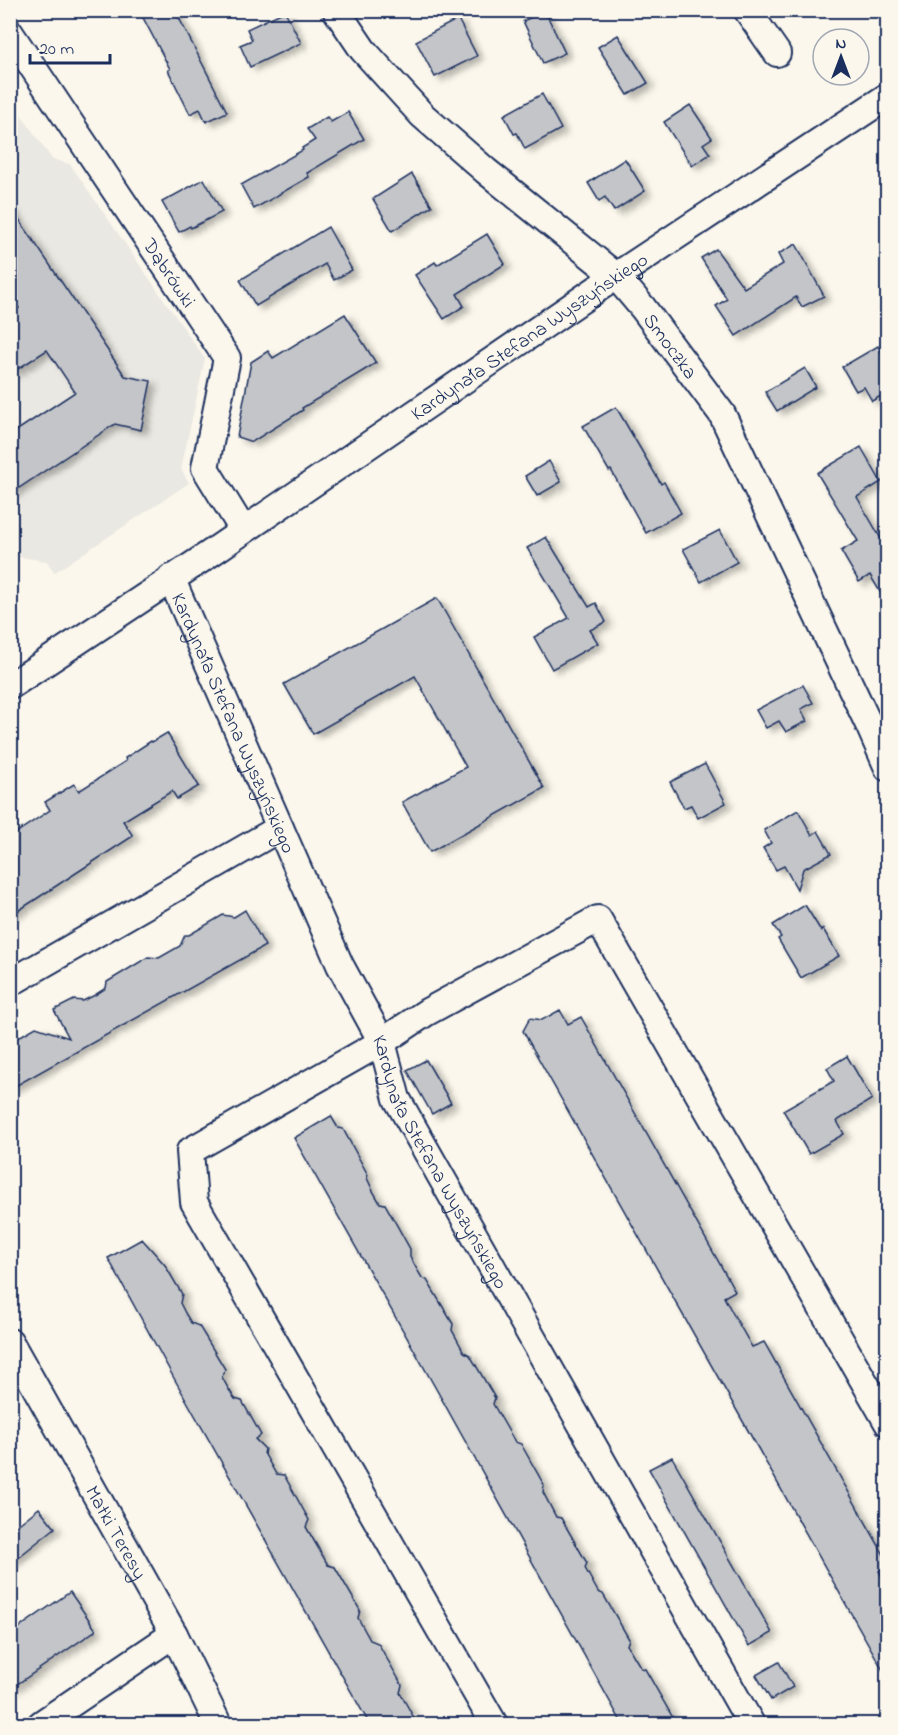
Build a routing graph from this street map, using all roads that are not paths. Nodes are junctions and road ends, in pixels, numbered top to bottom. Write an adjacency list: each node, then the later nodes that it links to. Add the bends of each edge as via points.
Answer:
1 (336, 10): 6 (street, Smoczka, via 363,50 422,115)
2 (747, 10): 4 (street)
3 (10, 33): 7 (street, Dąbrówki, via 227,358 205,468)
4 (777, 53)
5 (888, 96): 6 (street, Kardynała Stefana Wyszyńskiego)
6 (616, 276): 7 (street, Kardynała Stefana Wyszyńskiego); 10 (street, Smoczka, via 722,414)
7 (243, 530): 8 (street, Kardynała Stefana Wyszyńskiego)
8 (171, 578): 9 (street, Kardynała Stefana Wyszyńskiego); 11 (street, Kardynała Stefana Wyszyńskiego)
9 (10, 686)
10 (888, 768)
11 (280, 828): 12 (street); 13 (street, Kardynała Stefana Wyszyńskiego, via 340,964)
12 (10, 983)
13 (382, 1042): 15 (street, via 427,1012 598,919); 19 (street, via 190,1151 194,1202); 20 (street, Kardynała Stefana Wyszyńskiego, via 397,1098)
14 (10, 1342): 16 (street, Matki Teresy)
15 (888, 1423)
16 (174, 1634): 17 (street); 18 (street, Matki Teresy)
17 (41, 1725)
18 (218, 1725)
19 (494, 1725)
20 (751, 1725)

